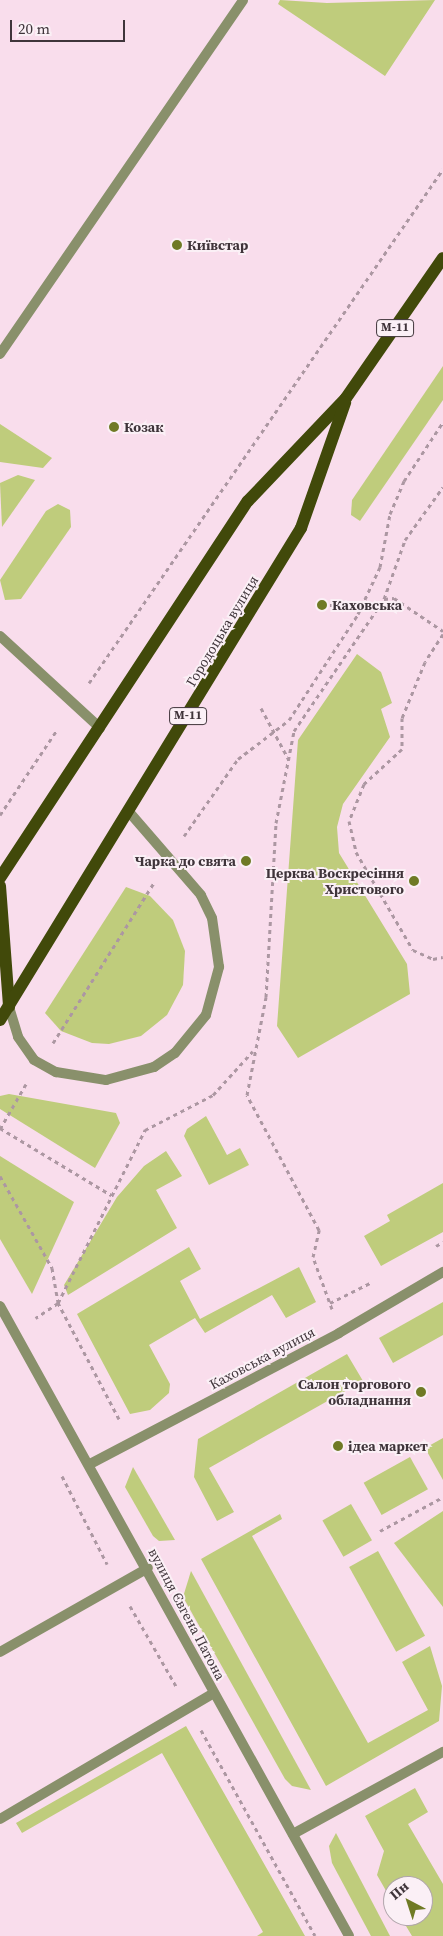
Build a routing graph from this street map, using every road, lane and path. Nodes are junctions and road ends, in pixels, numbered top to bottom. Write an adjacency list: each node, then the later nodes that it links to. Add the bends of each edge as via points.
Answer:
1 (243, 0): 4 (street)
2 (443, 168): 14 (path)
3 (443, 258): 5 (main road, Городоцька вулиця / М-11)
4 (0, 354)
5 (346, 398): 16 (main road, Городоцька вулиця / М-11, via 248,501); 20 (main road, Городоцька вулиця / М-11, via 301,528)
6 (443, 422): 10 (path, via 404,481 390,514 380,567)
7 (443, 487): 8 (path, via 405,540)
8 (384, 599): 11 (path); 12 (path, via 394,598)
9 (322, 605): 10 (path)
10 (362, 605): 11 (path); 18 (path, via 289,720)
11 (376, 605): 19 (path, via 294,731)
12 (443, 633): 26 (path, via 425,662 402,718 402,749 364,784 350,821 356,852 413,950 433,959)
13 (0, 636): 16 (street)
14 (86, 687)
15 (261, 708): 18 (path)
16 (100, 728): 23 (main road, Городоцька вулиця / М-11)
17 (57, 730): 21 (path)
18 (274, 731): 19 (path); 22 (path, via 238,759)
19 (290, 761): 30 (path, via 276,823 266,997)
20 (130, 813): 27 (main road, Городоцька вулиця / М-11); 27 (street, via 201,895 212,918 220,967 206,1015 175,1054 146,1070 106,1080 56,1072 34,1060 18,1037)
21 (0, 815)
22 (185, 836)
23 (0, 878)
24 (153, 883): 28 (path)
25 (0, 886): 27 (main road)
26 (443, 957)
27 (9, 1007): 29 (main road, Городоцька вулиця / М-11)
28 (72, 1013)
29 (0, 1020)
30 (253, 1051): 34 (path, via 213,1095 145,1130); 37 (path, via 247,1094 319,1230 313,1258)
31 (23, 1089): 32 (path)
32 (0, 1128): 34 (path)
33 (0, 1176): 36 (path, via 52,1268)
34 (111, 1195): 36 (path)
35 (443, 1272): 39 (street, Каховська вулиця)
36 (58, 1302): 39 (path)
37 (330, 1303)
38 (0, 1306): 40 (street, вулиця Євгена Патона)
39 (131, 1442): 40 (street, Каховська вулиця)
40 (90, 1464): 44 (street, вулиця Євгена Патона)
41 (59, 1470): 45 (path)
42 (443, 1496): 43 (path)
43 (380, 1531)
44 (148, 1568): 45 (street); 47 (street, вулиця Євгена Патона)
45 (118, 1584): 46 (street); 48 (path)
46 (0, 1652)
47 (214, 1693): 48 (street); 51 (street, вулиця Євгена Патона)
48 (187, 1706): 50 (street); 52 (path)
49 (443, 1752): 51 (street)
50 (0, 1819)
51 (293, 1834): 53 (street, вулиця Євгена Патона)
52 (315, 1936)
53 (349, 1936)

